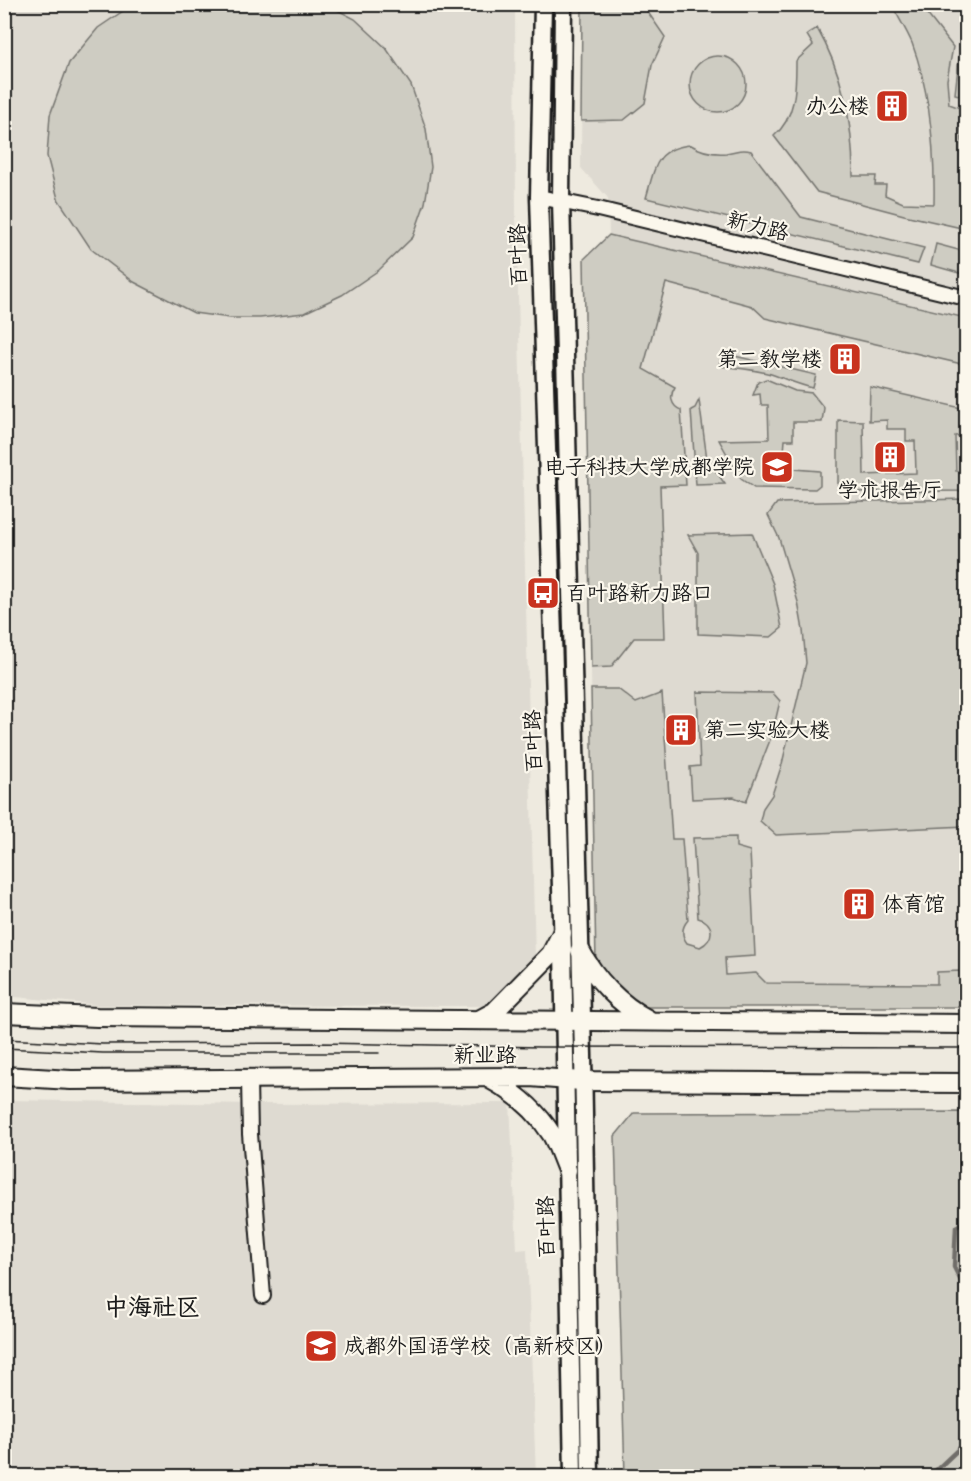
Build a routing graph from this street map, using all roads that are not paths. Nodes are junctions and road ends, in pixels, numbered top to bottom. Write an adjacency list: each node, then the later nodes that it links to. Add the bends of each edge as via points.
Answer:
1 (543, 4): 3 (street, 百叶路)
2 (563, 4): 4 (street, 百叶路)
3 (538, 196): 4 (street, 新力路); 6 (street, 百叶路)
4 (561, 200): 5 (street, 新力路); 7 (street, 百叶路)
5 (966, 298)
6 (562, 933): 9 (main road, via 551,954 494,1012); 10 (street, 百叶路)
7 (580, 950): 10 (street, 百叶路); 11 (main road, via 590,968 613,993)
8 (4, 1013): 9 (main road, 新业路)
9 (479, 1020): 10 (main road, 新业路)
10 (573, 1021): 11 (main road, 新业路); 16 (street, 百叶路)
11 (651, 1021): 12 (main road, 新业路)
12 (966, 1024)
13 (4, 1076): 15 (main road, 新业路, via 71,1080)
14 (489, 1078): 15 (main road, 新业路); 16 (main road, 新业路); 18 (main road, via 513,1091 552,1135)
15 (249, 1079): 19 (street)
16 (574, 1081): 17 (main road, 新业路); 18 (street, 百叶路); 21 (street, 百叶路)
17 (966, 1083)
18 (567, 1170): 20 (street, 百叶路)
19 (263, 1296)
20 (573, 1476)
21 (590, 1476)

